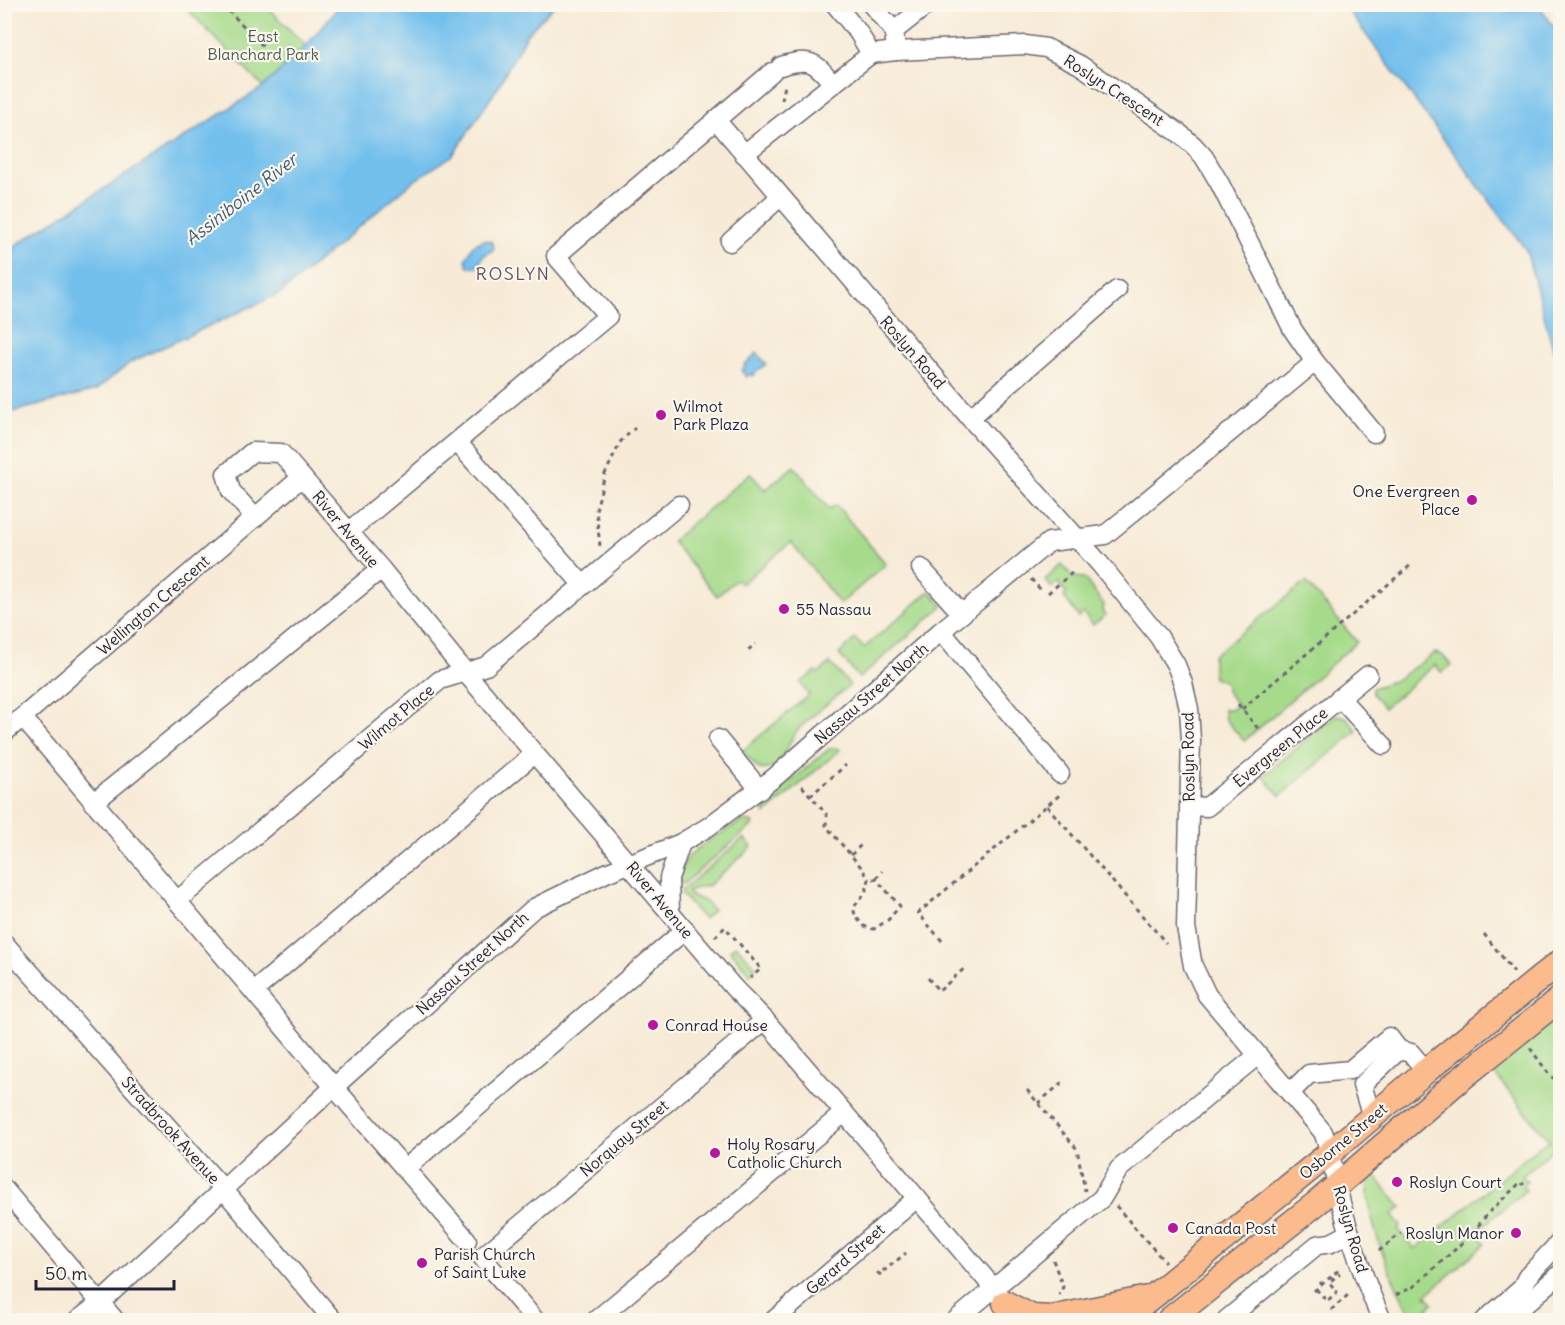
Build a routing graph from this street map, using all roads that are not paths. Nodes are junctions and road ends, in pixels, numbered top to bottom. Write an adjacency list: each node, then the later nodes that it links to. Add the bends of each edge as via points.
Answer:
1 (835, 4): 6 (street)
2 (871, 4): 4 (street)
3 (928, 4): 4 (street)
4 (894, 31): 5 (street)
5 (896, 51): 6 (street, Roslyn Crescent); 13 (street, Roslyn Crescent, via 1025,45 1046,48 1080,65 1179,133 1213,170 1293,330)
6 (871, 54): 7 (street)
7 (833, 84): 8 (street, via 819,66 801,62); 9 (street)
8 (716, 120): 9 (street, Roslyn Road); 16 (street, via 556,256 608,316)
9 (744, 154): 10 (street, Roslyn Road)
10 (780, 197): 11 (street); 14 (street, Roslyn Road)
11 (730, 242)
12 (1117, 290): 14 (street)
13 (1315, 362): 15 (street, Roslyn Crescent); 21 (street, via 1105,535)
14 (970, 418): 21 (street, Roslyn Road)
15 (1374, 433)
16 (457, 442): 20 (street); 24 (street)
17 (302, 477): 19 (street, Wellington Crescent); 19 (street, River Avenue, via 281,453 252,452 225,474 231,491); 20 (street, River Avenue)
18 (679, 505): 24 (street, Wilmot Place)
19 (255, 518): 30 (street, Wellington Crescent)
20 (348, 532): 23 (street, River Avenue)
21 (1078, 539): 25 (street, Nassau Street North, via 1049,542); 38 (street, Roslyn Road, via 1159,637 1183,682 1191,740)
22 (921, 568): 25 (street)
23 (381, 569): 27 (street, River Avenue); 37 (street)
24 (583, 585): 27 (street, Wilmot Place, via 486,666)
25 (962, 614): 26 (street, Nassau Street North)
26 (941, 631): 35 (street); 36 (street, Nassau Street North)
27 (466, 673): 34 (street, River Avenue); 41 (street, Wilmot Place, via 440,680)
28 (1368, 675): 29 (street, Evergreen Place)
29 (1340, 698): 33 (street); 38 (street, Evergreen Place, via 1207,807)
30 (23, 718): 31 (street, Wellington Crescent); 37 (street)
31 (4, 733)
32 (718, 739): 36 (street)
33 (1383, 745)
34 (534, 754): 40 (street, River Avenue); 46 (street)
35 (1060, 774)
36 (760, 790): 39 (street, Nassau Street North)
37 (93, 803): 41 (street)
38 (1189, 806): 49 (street, Roslyn Road, via 1189,953 1201,986)
39 (681, 843): 40 (street, Nassau Street North); 42 (street, via 669,878)
40 (629, 864): 42 (street, River Avenue); 52 (street, Nassau Street North, via 534,908)
41 (178, 900): 46 (street)
42 (670, 913): 43 (street, River Avenue)
43 (686, 930): 48 (street, River Avenue); 57 (street)
44 (4, 943): 60 (street, Stradbrook Avenue)
45 (1560, 962): 50 (main road, Osborne Street)
46 (254, 991): 52 (street)
47 (1560, 999): 58 (main road, Osborne Street)
48 (765, 1020): 54 (street, River Avenue); 73 (street, Norquay Street, via 482,1257)
49 (1258, 1055): 53 (street, Roslyn Road); 68 (street, via 1119,1169 1101,1198)
50 (1426, 1071): 51 (street, via 1411,1053 1399,1050 1389,1037); 55 (main road, Osborne Street)
51 (1356, 1077): 53 (street, via 1309,1074); 55 (street)
52 (334, 1087): 57 (street); 60 (street, Nassau Street North)
53 (1290, 1093): 56 (street, Roslyn Road, via 1323,1132)
54 (844, 1113): 61 (street, River Avenue); 74 (street)
55 (1372, 1117): 56 (main road, Osborne Street)
56 (1330, 1152): 58 (street, Roslyn Road); 66 (main road, Osborne Street)
57 (406, 1168): 63 (street)
58 (1338, 1185): 62 (street, Roslyn Road); 69 (main road, Osborne Street)
59 (5, 1189): 67 (street)
60 (224, 1190): 67 (street, Nassau Street North); 72 (street, Stradbrook Avenue)
61 (917, 1198): 68 (street, River Avenue); 75 (street, Gerard Street)
62 (1350, 1233): 78 (street, via 1317,1245); 79 (street, Roslyn Road)
63 (467, 1240)
64 (1560, 1242): 80 (street, via 1527,1277 1521,1289)
65 (1560, 1274): 81 (street)
66 (1153, 1297): 68 (main road, via 1053,1318 1032,1317); 77 (main road, Osborne Street)
67 (100, 1303): 70 (street, Nassau Street North); 71 (street)
68 (1006, 1304): 76 (street)
69 (1181, 1317)
70 (78, 1320)
71 (115, 1320)
72 (333, 1320)
73 (535, 1320)
74 (596, 1320)
75 (774, 1320)
76 (956, 1320)
77 (1124, 1320)
78 (1226, 1320)
79 (1382, 1320)
80 (1485, 1320)
81 (1507, 1320)

